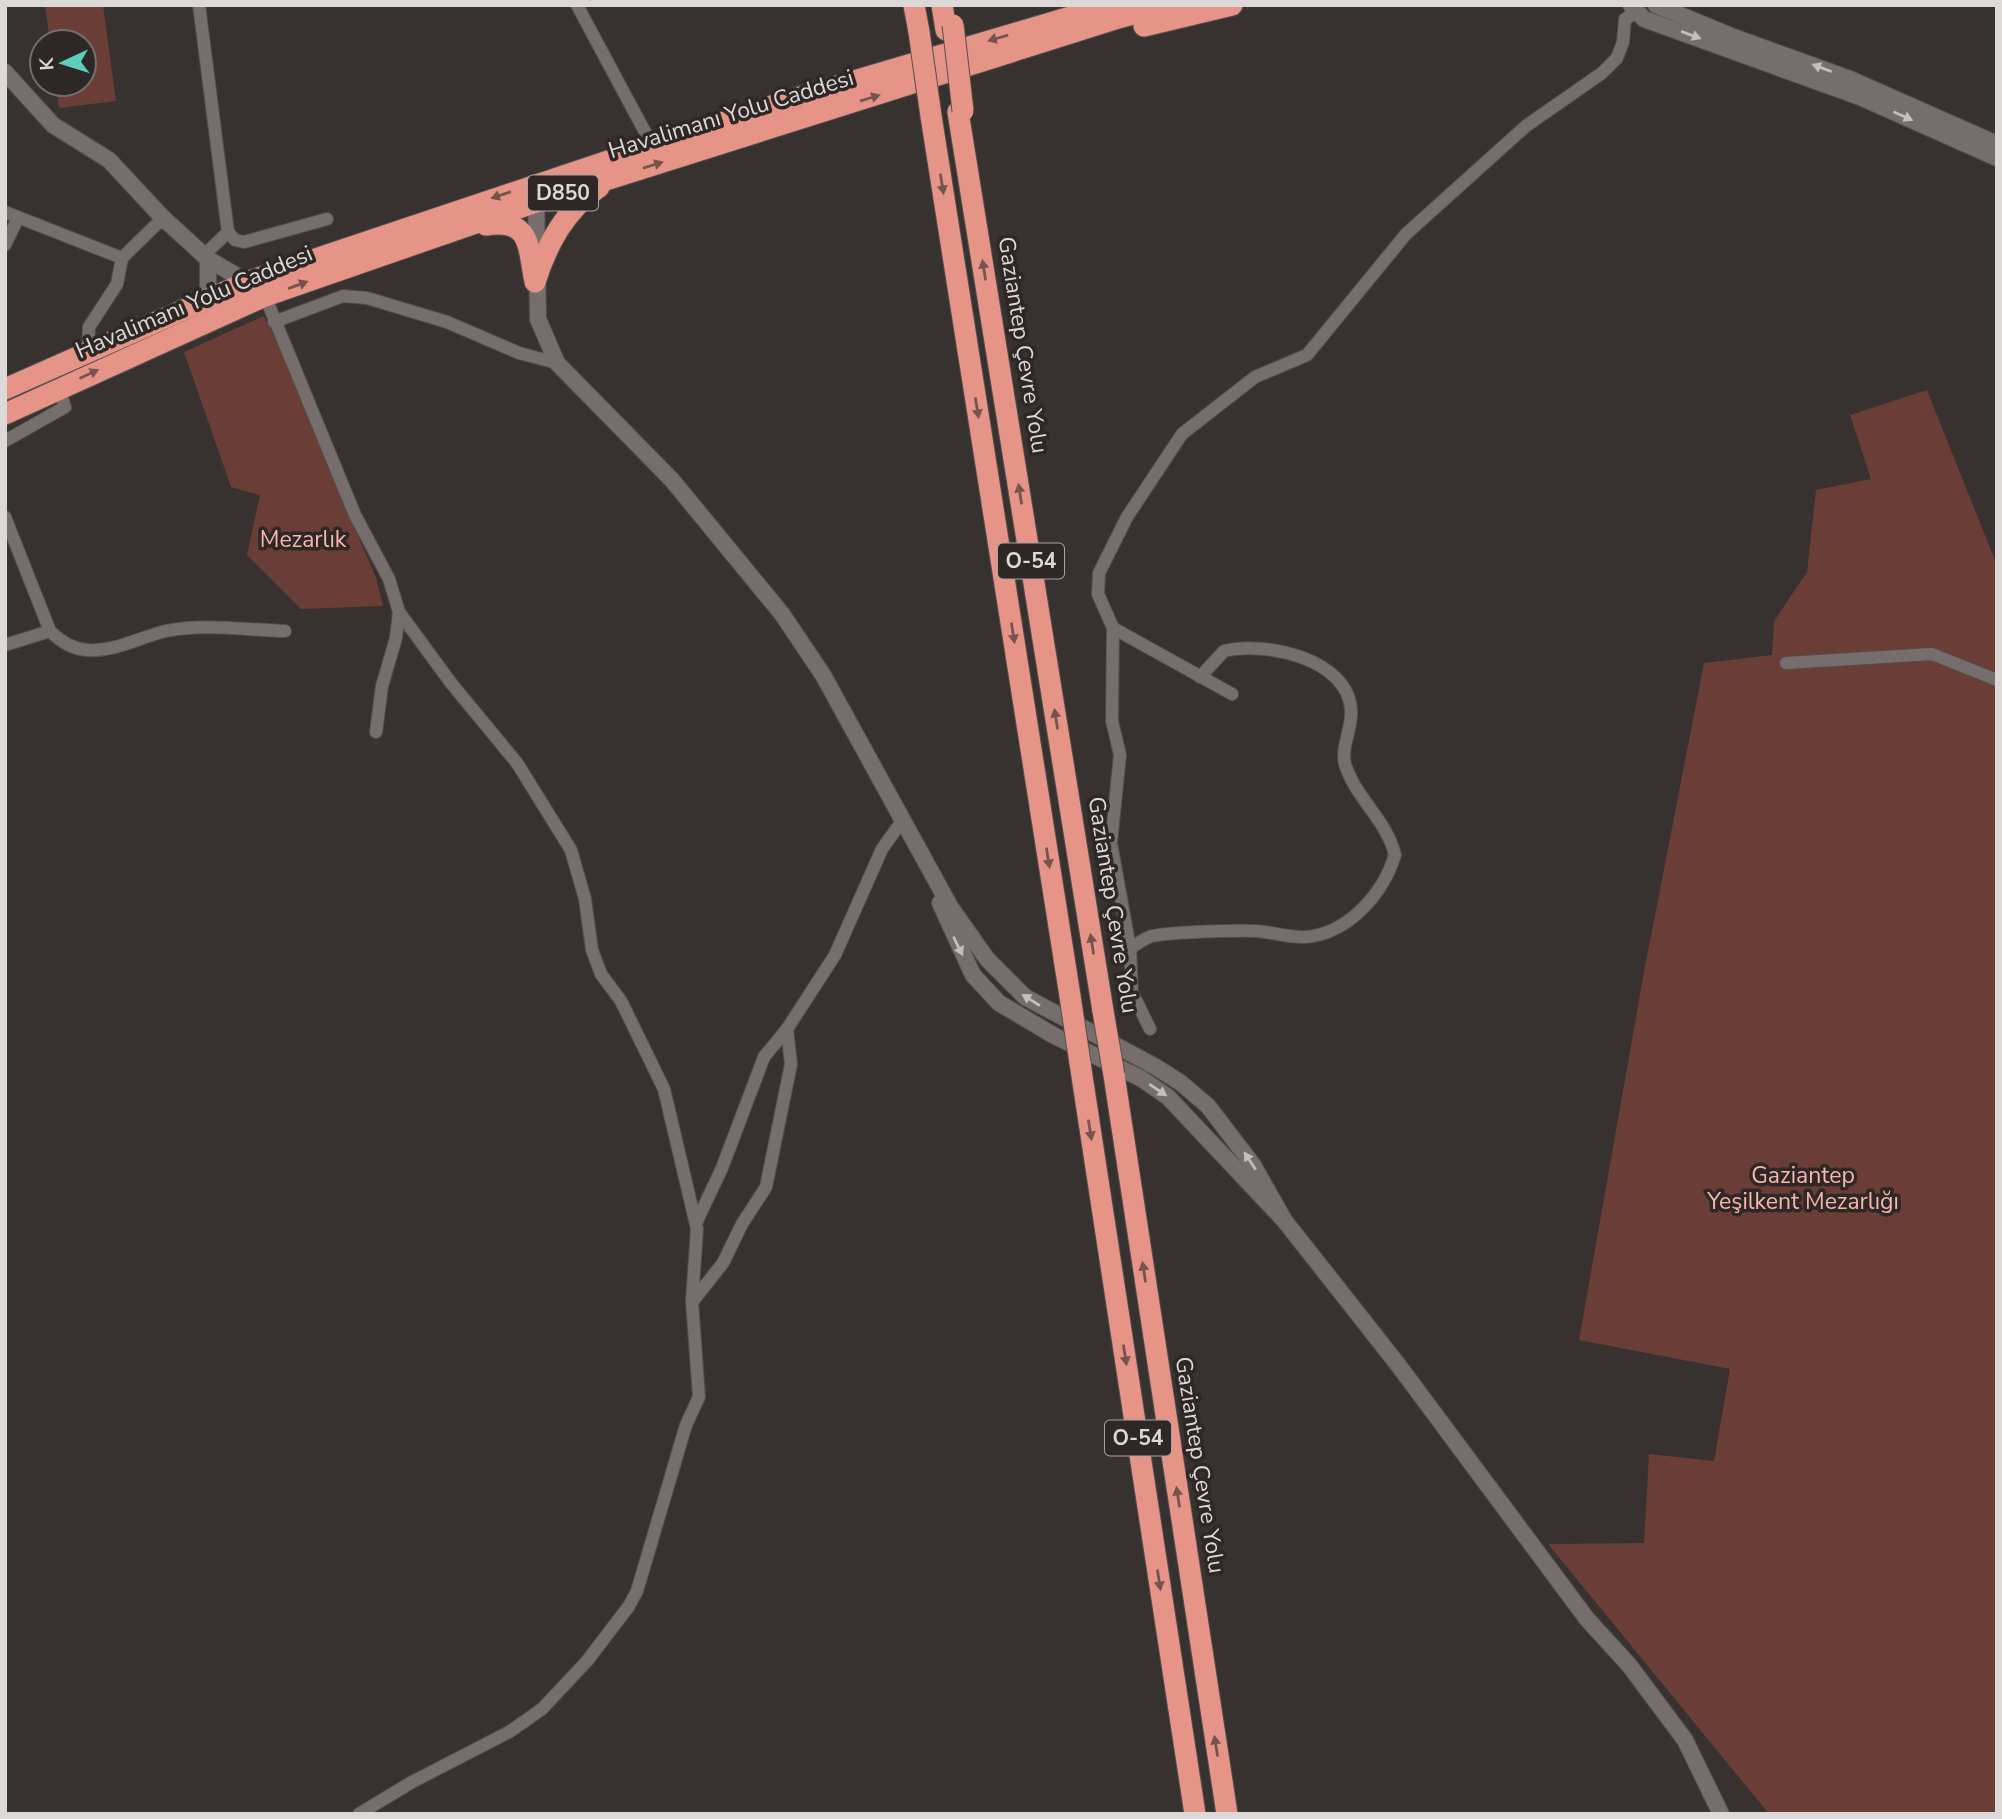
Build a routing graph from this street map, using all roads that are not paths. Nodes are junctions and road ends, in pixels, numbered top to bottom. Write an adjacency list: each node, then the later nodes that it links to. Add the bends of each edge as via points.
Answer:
1 (199, 5): 25 (street)
2 (577, 5): 16 (street)
3 (914, 5): 60 (highway, O-54, one-way to 60, bridge)
4 (942, 5): 11 (highway, Gaziantep Çevre Yolu / O-54)
5 (1079, 5): 12 (highway)
6 (1111, 5): 12 (highway, Havalimanı Yolu Caddesi / D850)
7 (1167, 5): 13 (highway, Havalimanı Yolu Caddesi / D850)
8 (1232, 5): 13 (highway)
9 (1656, 5): 15 (street, one-way to 9, via 1850,79)
10 (1634, 9): 17 (street, one-way to 17, via 1644,19 1860,97); 42 (street, via 1625,19 1617,58 1526,126 1406,234 1307,355 1255,377 1182,434 1127,517 1099,573 1098,594)
11 (950, 20): 61 (highway, Gaziantep Çevre Yolu / O-54, one-way to 11, bridge, via 1114,1075 965,155)
12 (1036, 26): 16 (highway, Havalimanı Yolu Caddesi / D850, one-way to 16)
13 (1002, 56): 18 (highway, Havalimanı Yolu Caddesi / D850, one-way to 13)
14 (5, 72): 22 (street, via 53,125 109,160)
15 (1997, 144)
16 (652, 145): 19 (highway, Havalimanı Yolu Caddesi / D850)
17 (1997, 158)
18 (620, 175): 19 (highway, Havalimanı Yolu Caddesi / D850); 30 (highway, via 596,189 562,222 543,255)
19 (542, 190): 24 (highway, Havalimanı Yolu Caddesi / D850); 29 (highway, Havalimanı Yolu Caddesi / D850, one-way to 29); 30 (street)
20 (5, 212): 21 (street)
21 (18, 218): 26 (street); 28 (street)
22 (163, 218): 27 (street); 28 (street)
23 (327, 219): 25 (street, via 244,243)
24 (453, 230): 30 (highway, via 512,223 528,244); 31 (highway, Havalimanı Yolu Caddesi / D850, one-way to 24)
25 (228, 232): 27 (street)
26 (5, 245)
27 (206, 257): 29 (street); 32 (street)
28 (122, 258): 34 (street, via 117,284 89,327)
29 (247, 282): 32 (highway, Havalimanı Yolu Caddesi / D850)
30 (535, 282): 35 (street, via 538,318)
31 (265, 296): 33 (street); 37 (highway, Havalimanı Yolu Caddesi / D850, one-way to 31)
32 (208, 300): 34 (highway, Havalimanı Yolu Caddesi / D850)
33 (274, 322): 35 (street, via 343,296 367,298); 41 (street)
34 (88, 351): 36 (highway, Havalimanı Yolu Caddesi / D850)
35 (557, 363): 51 (street, via 672,480 782,614 823,675)
36 (5, 388)
37 (59, 388): 38 (highway, Havalimanı Yolu Caddesi / D850); 39 (street, via 65,407)
38 (5, 414)
39 (5, 441)
40 (5, 517): 43 (street)
41 (399, 612): 50 (street); 57 (street, via 517,763 571,850 585,899 592,950 663,1088)
42 (1113, 628): 47 (street); 53 (street, via 1112,721 1120,755 1111,843)
43 (50, 631): 44 (street, via 61,642 87,650 109,649 167,631); 45 (street)
44 (285, 631)
45 (5, 645)
46 (1786, 663): 48 (street, via 1932,654)
47 (1200, 677): 49 (street); 53 (street, via 1224,651 1233,649 1301,656 1332,673 1352,706 1344,762 1347,772 1379,818 1395,855 1383,887 1366,906 1320,934 1170,934 1150,937)
48 (1997, 680)
49 (1232, 694)
50 (376, 732)
51 (902, 821): 52 (street); 54 (street, via 882,849 846,936)
52 (923, 860): 56 (street, one-way to 52, via 1253,1165 1208,1106 1156,1068 1025,997 987,959); 56 (street, one-way to 56, via 973,975 999,1003 1168,1097)
53 (1130, 948): 55 (street, via 1132,992)
54 (787, 1029): 57 (street, via 764,1057); 58 (street, via 791,1064 766,1187 723,1263)
55 (1150, 1029)
56 (1284, 1220): 62 (street, via 1587,1619 1629,1665 1685,1740)
57 (696, 1223): 58 (street)
58 (692, 1301): 59 (street, via 699,1397 629,1606 542,1709 509,1732)
59 (359, 1814)
60 (1195, 1814)
61 (1227, 1814)
62 (1721, 1814)

